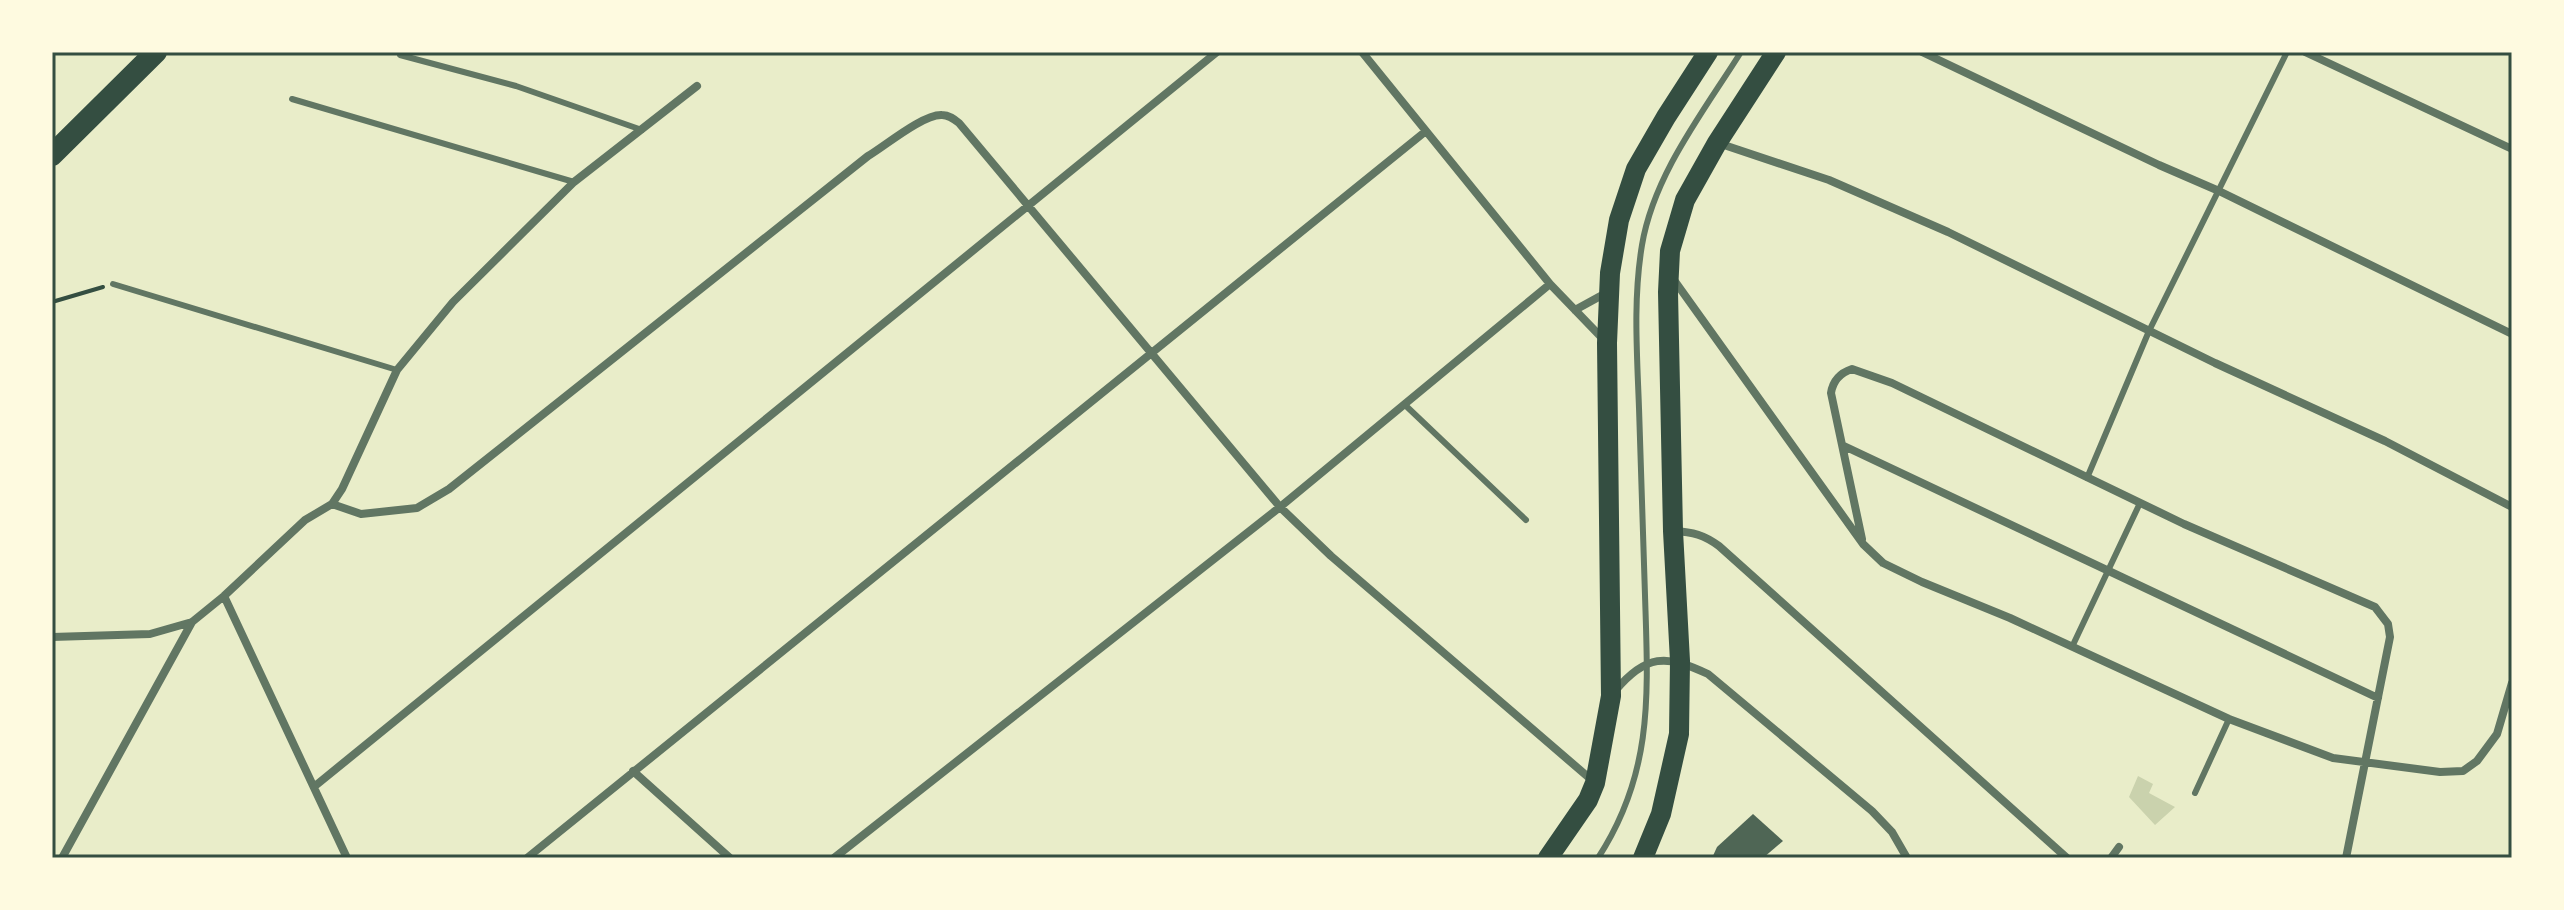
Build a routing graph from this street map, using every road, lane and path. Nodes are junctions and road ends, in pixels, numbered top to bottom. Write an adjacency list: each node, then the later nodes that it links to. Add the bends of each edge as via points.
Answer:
1 (156, 52): 17 (highway)
2 (1217, 52): 20 (street)
3 (1362, 52): 14 (street)
4 (1708, 52): 24 (main road, via 1636,169 1619,220)
5 (1741, 52): 48 (lane, via 1675,157 1643,242 1636,315)
6 (1776, 52): 15 (main road)
7 (1922, 52): 19 (street)
8 (2287, 52): 19 (lane)
9 (2305, 52): 16 (street)
10 (400, 55): 13 (lane, via 516,86)
11 (697, 86): 13 (street)
12 (292, 99): 18 (lane)
13 (642, 130): 18 (street)
14 (1426, 131): 23 (street); 30 (street)
15 (1717, 143): 21 (main road, via 1685,200); 27 (street, via 1829,180)
16 (2512, 149)
17 (52, 155)
18 (574, 182): 31 (street, via 453,302)
19 (2219, 191): 27 (lane); 28 (street)
20 (1029, 205): 30 (street); 36 (street, via 959,123 933,116 868,156 449,489 417,508 361,514); 56 (street)
21 (1668, 268): 40 (main road); 41 (street)
22 (113, 284): 25 (path); 31 (lane)
23 (1550, 284): 26 (street); 32 (street)
24 (1609, 292): 26 (street); 29 (main road)
25 (52, 302)
26 (1575, 310): 29 (street)
27 (2149, 331): 34 (lane); 38 (street)
28 (2512, 334)
29 (1607, 343): 50 (main road)
30 (1152, 352): 37 (street); 54 (street)
31 (397, 370): 36 (street)
32 (1404, 404): 37 (street); 39 (lane)
33 (1844, 446): 34 (street, via 1831,393 1839,375 1852,369 1892,383); 41 (street); 42 (street)
34 (2087, 478): 35 (street)
35 (2140, 503): 42 (lane); 51 (street, via 2375,607 2388,624 2390,637)
36 (332, 504): 43 (street, via 296,528)
37 (1280, 507): 55 (street); 64 (street)
38 (2512, 507)
39 (1526, 520)
40 (1673, 531): 47 (main road); 68 (street, via 1704,535 1719,546)
41 (1863, 544): 46 (street, via 1883,563)
42 (2108, 573): 46 (lane); 51 (street)
43 (224, 596): 44 (street); 56 (street)
44 (192, 622): 45 (street, via 150,634); 60 (street)
45 (52, 637)
46 (2072, 647): 52 (street)
47 (1680, 661): 48 (street); 66 (main road, via 1676,756); 67 (street, via 1708,674 1872,811)
48 (1647, 663): 50 (street); 65 (lane, via 1641,759 1629,802)
49 (2512, 683): 53 (street, via 2497,734 2469,768 2440,772)
50 (1611, 696): 55 (main road)
51 (2378, 698): 53 (street)
52 (2229, 719): 53 (street, via 2333,758); 57 (lane)
53 (2364, 762): 70 (street)
54 (633, 771): 62 (street); 63 (street)
55 (1595, 783): 59 (main road)
56 (315, 786): 61 (street)
57 (2195, 793)
58 (2119, 847): 69 (street)
59 (1556, 854)
60 (62, 858)
61 (347, 858)
62 (527, 858)
63 (730, 858)
64 (834, 858)
65 (1598, 858)
66 (1643, 858)
67 (1907, 858)
68 (2067, 858)
69 (2111, 858)
70 (2346, 858)

